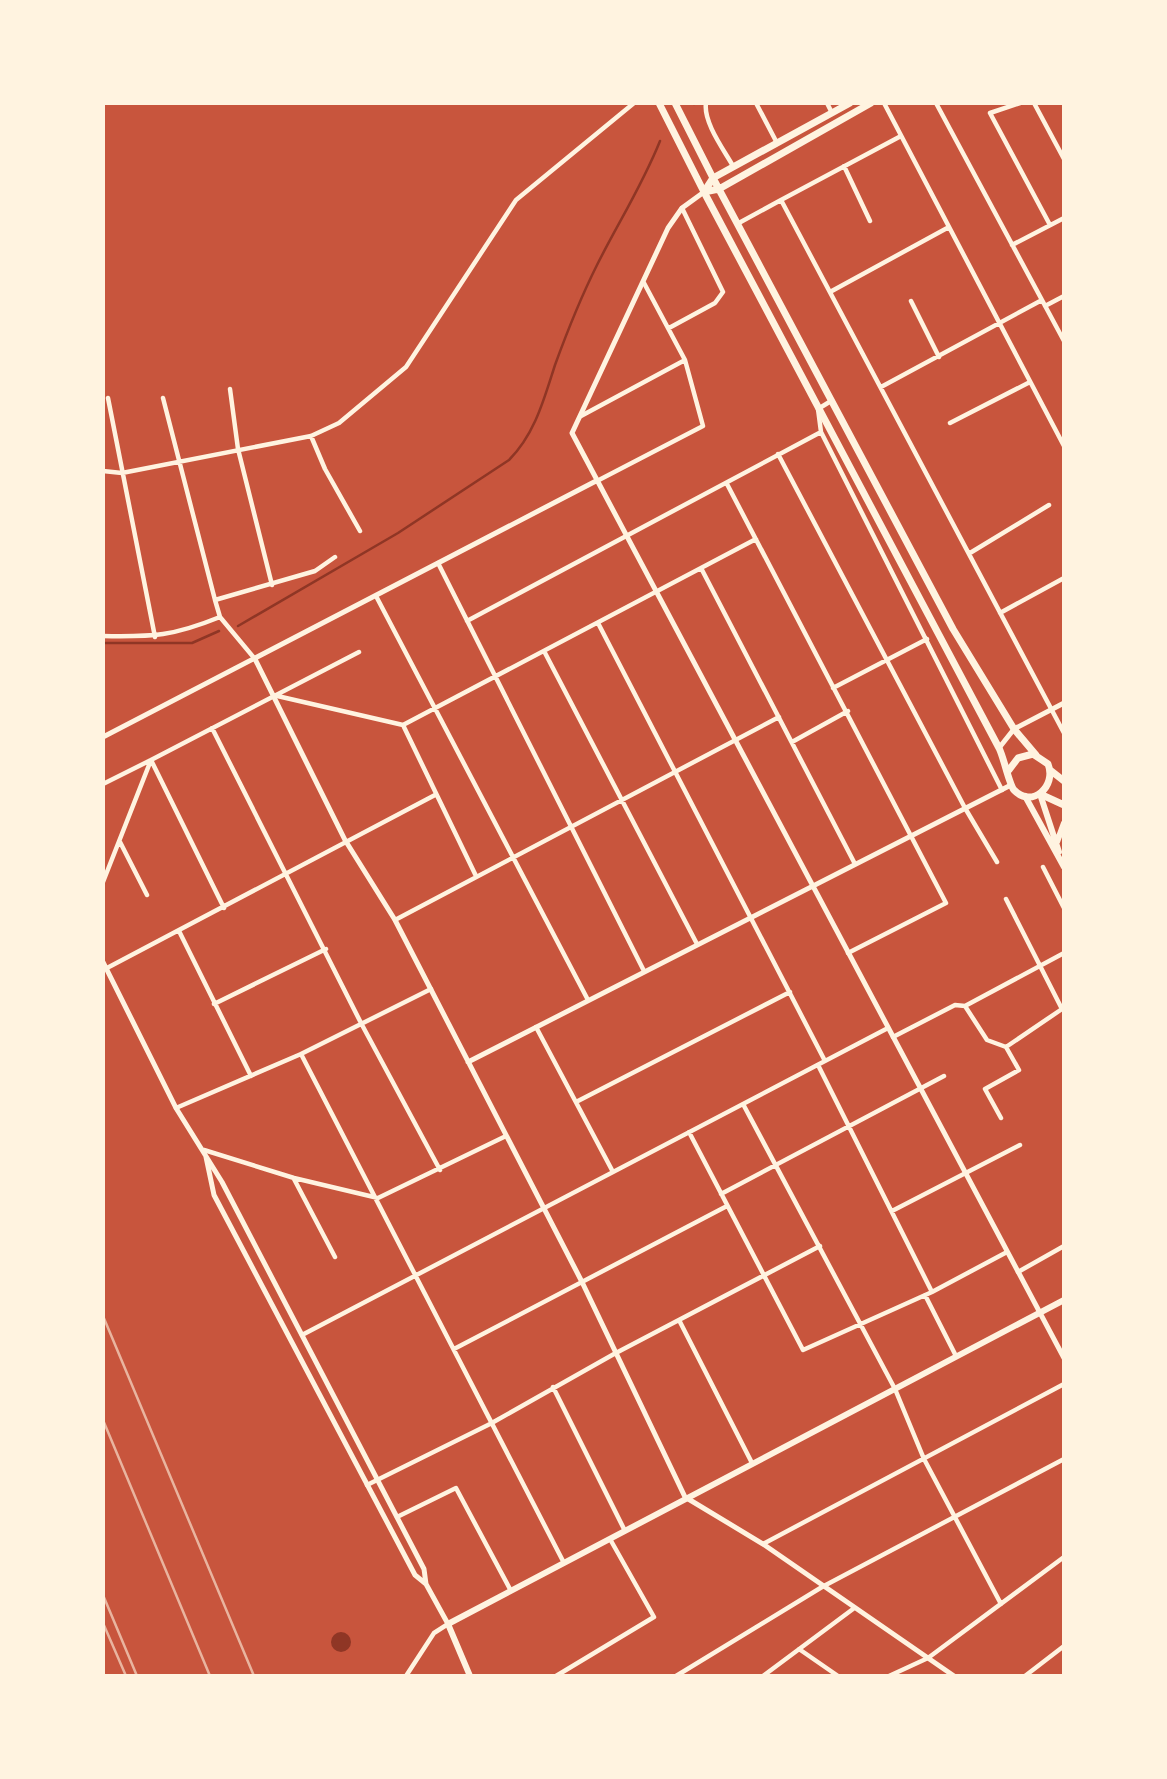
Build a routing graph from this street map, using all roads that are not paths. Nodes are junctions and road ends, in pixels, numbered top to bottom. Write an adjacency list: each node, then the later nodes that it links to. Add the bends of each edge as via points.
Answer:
1 (634, 103): 51 (street, via 516,201 405,367 339,423)
2 (659, 103): 21 (main road)
3 (675, 103): 19 (main road)
4 (706, 103): 18 (street)
5 (756, 103): 15 (street)
6 (827, 103): 13 (street)
7 (850, 103): 13 (main road)
8 (871, 103): 20 (main road)
9 (884, 103): 14 (street)
10 (936, 103): 29 (street)
11 (1020, 103): 27 (street, via 990,113)
12 (1034, 103): 16 (street)
13 (832, 113): 15 (main road)
14 (901, 136): 17 (street); 28 (street)
15 (777, 143): 18 (main road)
16 (1064, 159)
17 (844, 166): 22 (street); 25 (street)
18 (733, 167): 19 (main road)
19 (713, 178): 20 (main road); 21 (main road)
20 (719, 189): 21 (main road); 26 (main road)
21 (704, 192): 23 (street); 47 (main road)
22 (780, 200): 26 (street); 31 (street)
23 (682, 208): 30 (street); 37 (street, via 723,291 715,303)
24 (1064, 218): 27 (street)
25 (870, 221)
26 (737, 224): 46 (main road)
27 (1050, 225): 29 (street)
28 (949, 227): 31 (street); 36 (street)
29 (1012, 245): 33 (street)
30 (644, 283): 37 (street); 48 (street)
31 (830, 292): 42 (street)
32 (1064, 296): 35 (street)
33 (1042, 300): 35 (street); 36 (street)
34 (911, 301): 39 (street)
35 (1045, 306): 38 (street)
36 (1000, 324): 39 (street); 41 (street)
37 (669, 328): 40 (street)
38 (1064, 341)
39 (939, 356): 42 (street)
40 (685, 360): 48 (street); 58 (street, via 702,426)
41 (1030, 382): 49 (street); 52 (street)
42 (881, 387): 64 (street)
43 (230, 389): 53 (street)
44 (108, 398): 57 (street)
45 (163, 398): 55 (street)
46 (831, 401): 47 (street); 94 (main road, via 953,629)
47 (818, 409): 50 (street); 99 (main road)
48 (581, 416): 58 (street, via 572,433)
49 (950, 423)
50 (821, 432): 54 (street); 79 (street)
51 (311, 436): 53 (street); 61 (street)
52 (1064, 446)
53 (238, 449): 55 (street); 69 (street)
54 (778, 454): 59 (street); 83 (street)
55 (179, 462): 57 (street); 72 (street)
56 (103, 471): 57 (street)
57 (122, 473): 78 (street)
58 (596, 481): 62 (street); 66 (street)
59 (727, 484): 62 (street); 63 (street)
60 (1049, 505): 64 (street)
61 (360, 531)
62 (626, 538): 70 (street); 75 (street)
63 (756, 539): 67 (street); 85 (street)
64 (970, 553): 73 (street)
65 (335, 557): 69 (street, via 315,571)
66 (438, 564): 71 (street); 75 (street)
67 (701, 568): 70 (street); 91 (street)
68 (1064, 578): 73 (street)
69 (272, 585): 72 (street)
70 (655, 593): 76 (street); 97 (street)
71 (376, 596): 82 (street); 88 (street)
72 (215, 600): 74 (street)
73 (1000, 613): 89 (street)
74 (220, 617): 78 (street, via 192,630); 82 (street)
75 (467, 621): 84 (street)
76 (598, 623): 80 (street); 102 (street)
77 (103, 636): 78 (street)
78 (155, 637)
79 (927, 639): 83 (street); 108 (street)
80 (544, 651): 84 (street); 112 (street)
81 (359, 652): 86 (street)
82 (255, 659): 86 (street); 96 (street)
83 (886, 660): 85 (street); 114 (street)
84 (494, 676): 88 (street); 116 (street)
85 (833, 688): 90 (street)
86 (272, 695): 92 (street); 93 (street); 118 (street)
87 (1064, 703): 89 (street)
88 (433, 708): 92 (street); 121 (street)
89 (1051, 710): 94 (street); 95 (street)
90 (848, 711): 98 (street); 117 (street)
91 (779, 717): 97 (street); 98 (street)
92 (402, 725): 110 (street)
93 (212, 728): 101 (street); 126 (street)
94 (1014, 729): 99 (street); 100 (main road)
95 (1064, 733)
96 (103, 737)
97 (733, 740): 102 (street); 129 (street)
98 (792, 741): 123 (street)
99 (999, 748): 103 (main road)
100 (1037, 755): 103 (main road, via 1020,757); 104 (main road)
101 (151, 760): 106 (street); 119 (street); 132 (street)
102 (676, 770): 112 (street); 134 (street)
103 (1009, 770): 107 (main road)
104 (1050, 770): 105 (main road); 109 (main road, via 1049,783)
105 (1064, 781)
106 (103, 784)
107 (1011, 785): 108 (street); 111 (main road)
108 (1002, 790): 114 (street)
109 (1040, 794): 111 (main road); 113 (main road); 120 (main road)
110 (435, 795): 118 (street); 127 (street)
111 (1025, 796): 125 (main road)
112 (621, 800): 116 (street); 137 (street)
113 (1064, 805)
114 (965, 808): 117 (street); 122 (street)
115 (1064, 823): 120 (main road)
116 (569, 827): 121 (street); 143 (street)
117 (911, 836): 123 (street); 139 (street, via 946,903)
118 (345, 840): 126 (street); 135 (street)
119 (120, 841): 128 (street); 130 (street)
120 (1057, 847): 125 (main road)
121 (512, 857): 127 (street); 146 (street)
122 (997, 862)
123 (855, 864): 129 (street)
124 (1043, 867): 133 (street)
125 (1064, 867)
126 (288, 875): 132 (street); 138 (street)
127 (477, 876): 135 (street)
128 (103, 882)
129 (811, 886): 134 (street); 139 (street)
130 (147, 895)
131 (1006, 899): 142 (street)
132 (224, 908): 136 (street)
133 (1064, 908)
134 (750, 917): 137 (street); 145 (street)
135 (395, 920): 144 (street)
136 (179, 931): 141 (street); 147 (street)
137 (697, 944): 143 (street)
138 (326, 949): 147 (street); 149 (street)
139 (848, 953): 151 (street)
140 (1064, 953): 142 (street)
141 (105, 965): 163 (street)
142 (1039, 966): 148 (street); 153 (street, via 1062,1009)
143 (644, 971): 146 (street)
144 (430, 989): 149 (street); 156 (street)
145 (789, 992): 155 (street); 161 (street)
146 (588, 1000): 150 (street)
147 (214, 1004): 158 (street)
148 (964, 1006): 152 (street, via 955,1005); 153 (street, via 986,1040)
149 (361, 1023): 154 (street); 171 (street)
150 (536, 1027): 156 (street); 161 (street)
151 (888, 1028): 152 (street); 155 (street)
152 (892, 1037): 160 (street)
153 (1006, 1047): 164 (street, via 1019,1070 985,1089)
154 (301, 1054): 158 (street); 176 (street)
155 (825, 1061): 157 (street)
156 (468, 1062): 167 (street)
157 (818, 1065): 162 (street); 165 (street)
158 (251, 1076): 163 (street)
159 (944, 1076): 160 (street)
160 (920, 1089): 165 (street); 173 (street)
161 (576, 1102): 172 (street)
162 (743, 1104): 166 (street); 170 (street)
163 (176, 1108): 169 (street)
164 (1001, 1118)
165 (849, 1126): 170 (street); 179 (street)
166 (689, 1132): 172 (street); 175 (street)
167 (506, 1136): 171 (street); 178 (street)
168 (1020, 1145): 173 (street)
169 (204, 1150): 174 (street); 194 (street); 207 (street, via 214,1195)
170 (776, 1164): 175 (street); 180 (street)
171 (440, 1170): 176 (street)
172 (613, 1172): 178 (street)
173 (966, 1175): 179 (street); 182 (street)
174 (294, 1178): 176 (street); 183 (street)
175 (721, 1194): 177 (street)
176 (377, 1198): 186 (street)
177 (727, 1206): 185 (street); 187 (street)
178 (544, 1208): 186 (street); 187 (street)
179 (892, 1211): 188 (street)
180 (820, 1246): 185 (street); 193 (street)
181 (1064, 1246): 184 (street)
182 (1007, 1252): 184 (street); 188 (street)
183 (335, 1257)
184 (1018, 1272): 191 (street)
185 (763, 1274): 192 (street); 193 (street, via 803,1350)
186 (416, 1275): 194 (street); 195 (street)
187 (582, 1282): 195 (street); 196 (street)
188 (932, 1292): 189 (street)
189 (925, 1294): 193 (street); 197 (street)
190 (1064, 1300): 191 (main road)
191 (1040, 1313): 197 (main road); 198 (street)
192 (679, 1320): 196 (street); 205 (street)
193 (860, 1324): 201 (street)
194 (302, 1335): 206 (street)
195 (454, 1349): 202 (street)
196 (614, 1354): 200 (street); 208 (street)
197 (956, 1356): 201 (main road)
198 (1064, 1359)
199 (1064, 1384): 203 (street)
200 (553, 1387): 202 (street); 211 (street)
201 (895, 1389): 203 (street); 205 (main road)
202 (490, 1424): 206 (street); 215 (street)
203 (924, 1459): 209 (street); 213 (street)
204 (1064, 1459): 209 (street)
205 (752, 1463): 208 (main road)
206 (376, 1480): 207 (street); 210 (street)
207 (366, 1486): 216 (street, via 415,1575)
208 (685, 1497): 211 (main road); 213 (street)
209 (957, 1516): 217 (street); 219 (street)
210 (396, 1517): 216 (street, via 424,1569); 218 (street, via 456,1488)
211 (625, 1531): 212 (main road)
212 (610, 1539): 215 (main road); 227 (street, via 654,1617)
213 (764, 1544): 217 (street)
214 (1064, 1557): 219 (street)
215 (565, 1563): 218 (main road)
216 (426, 1584): 221 (street)
217 (822, 1587): 220 (street); 228 (street)
218 (511, 1591): 221 (main road)
219 (1001, 1604): 224 (street)
220 (853, 1609): 223 (street); 224 (street)
221 (448, 1624): 225 (street, via 428,1640); 226 (main road)
222 (1064, 1646): 233 (street)
223 (799, 1649): 229 (street); 230 (street)
224 (928, 1658): 231 (street); 232 (street)
225 (406, 1676)
226 (470, 1676)
227 (556, 1676)
228 (676, 1676)
229 (763, 1676)
230 (838, 1676)
231 (889, 1676)
232 (954, 1676)
233 (1025, 1676)

